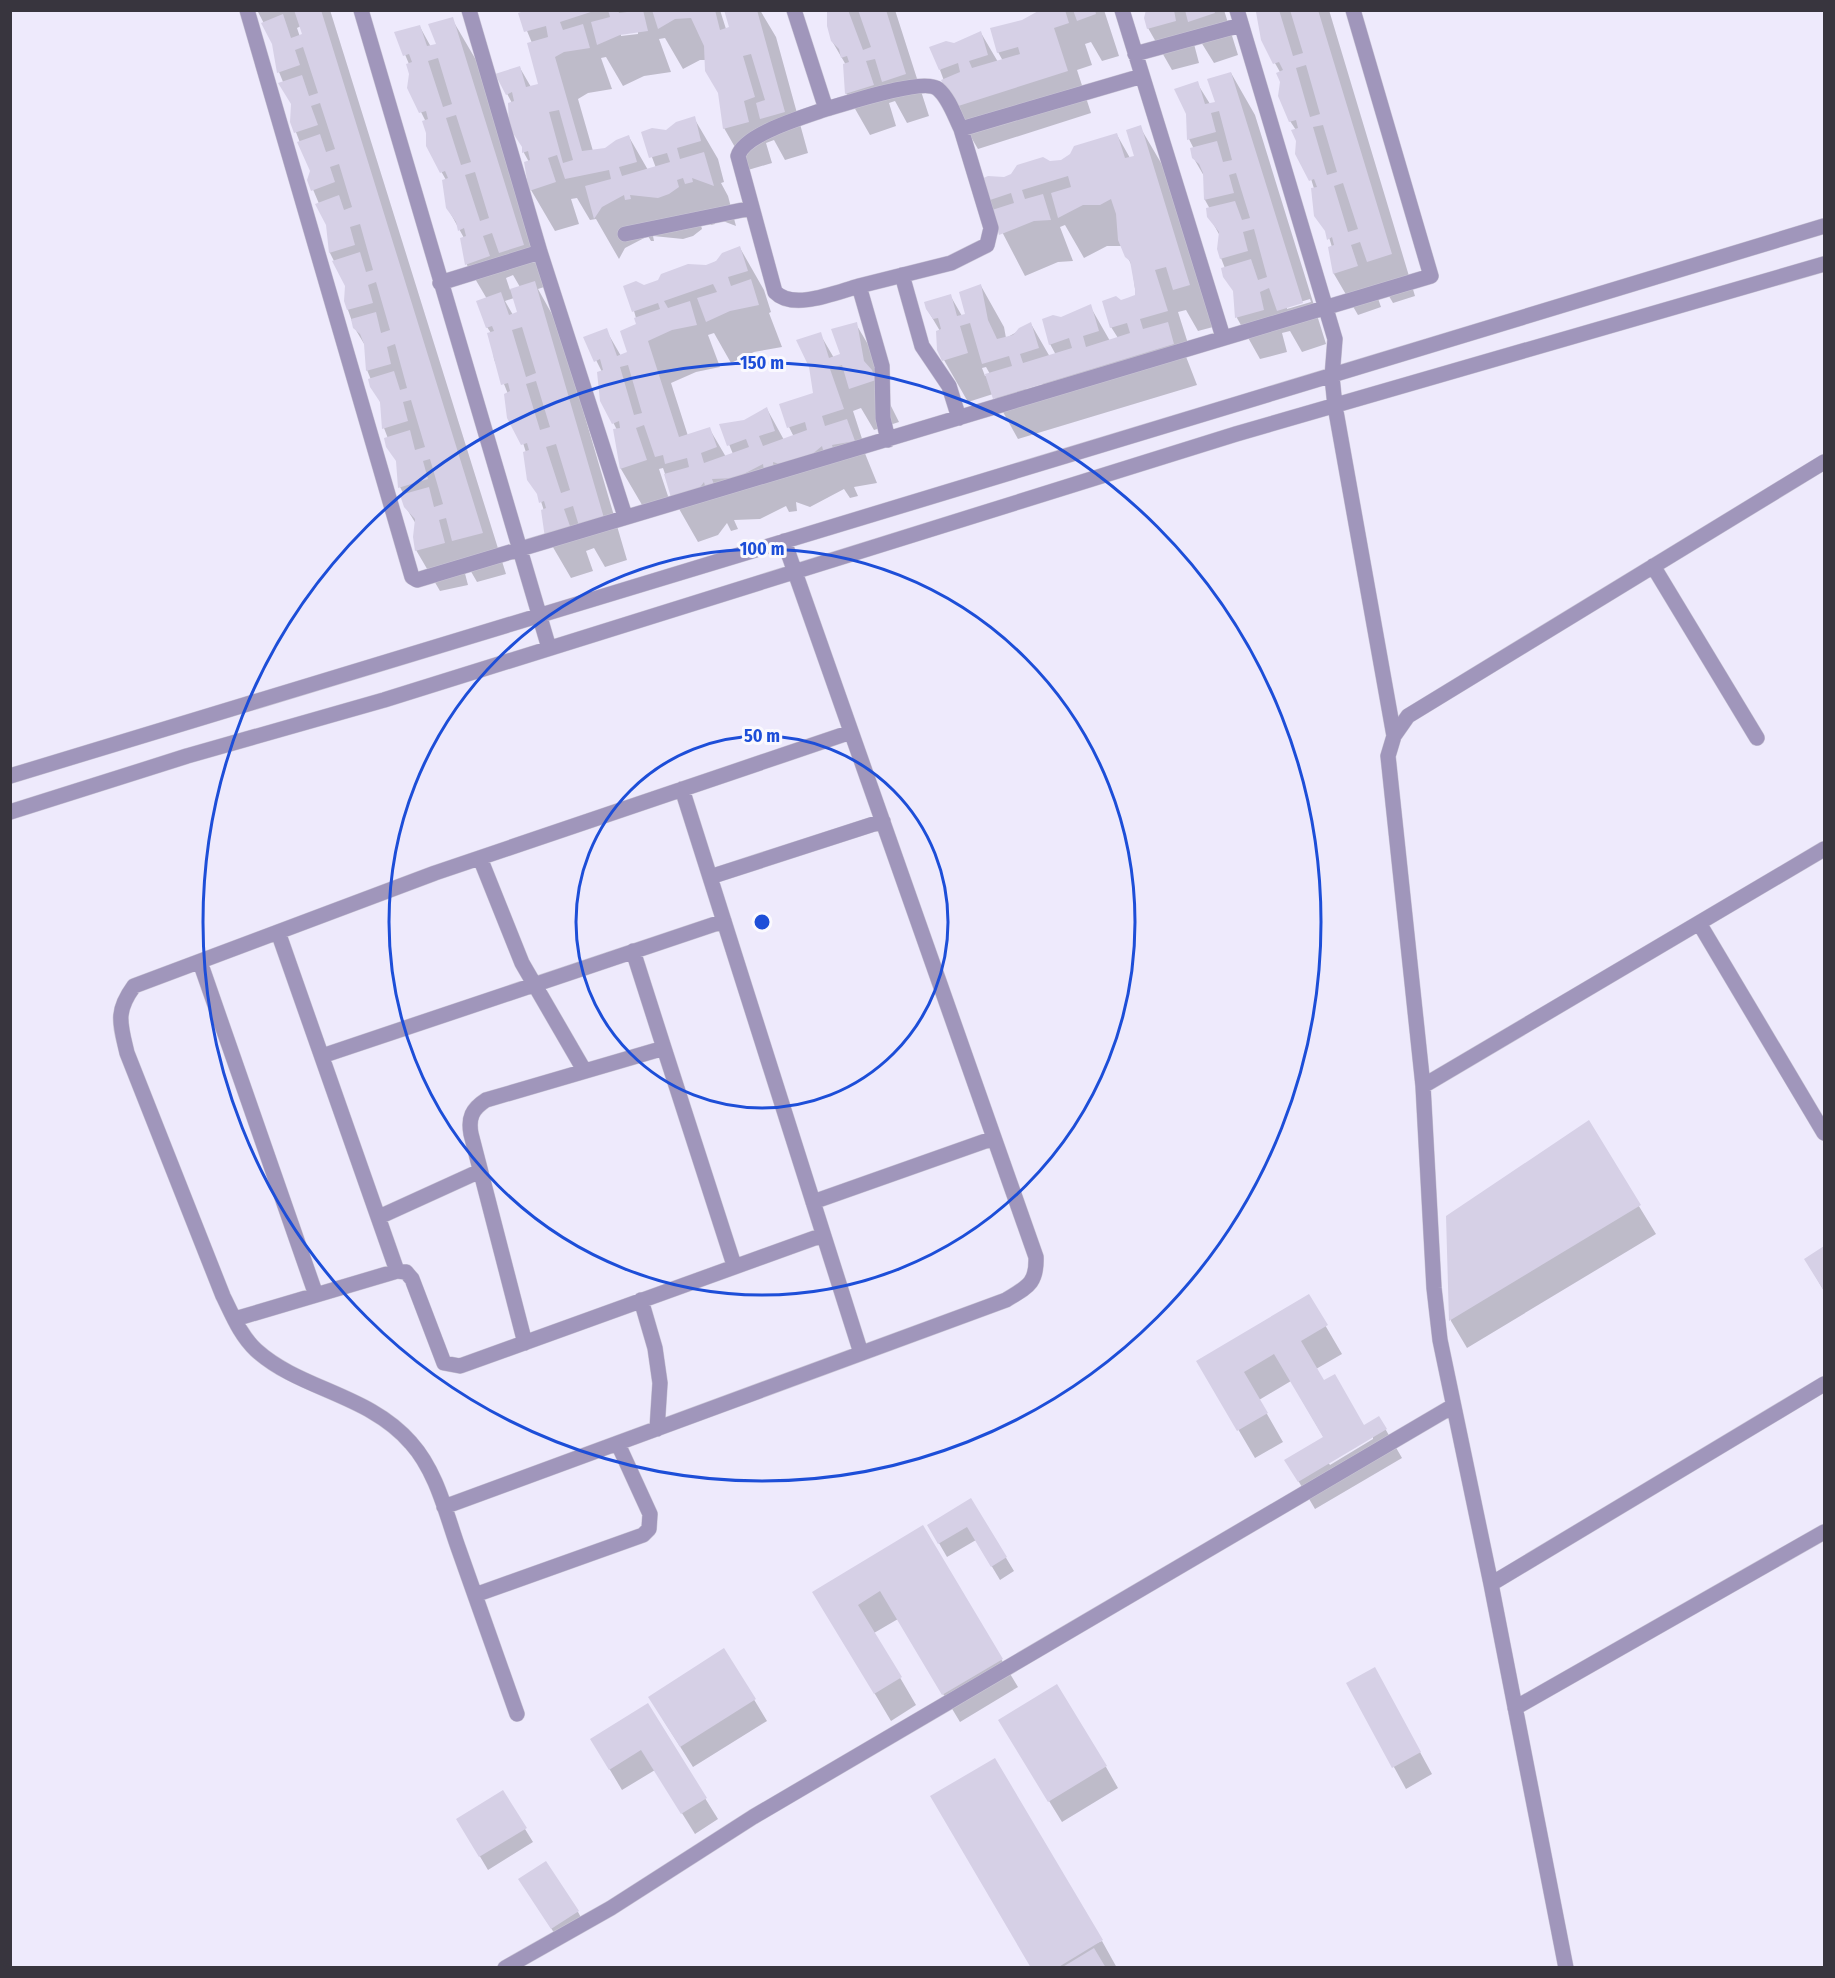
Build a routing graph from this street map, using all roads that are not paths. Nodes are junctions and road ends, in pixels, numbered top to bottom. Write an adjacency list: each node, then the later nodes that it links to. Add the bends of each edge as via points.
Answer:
1 (247, 10): 29 (street, via 412,577 417,580)
2 (361, 10): 18 (street)
3 (469, 10): 15 (street)
4 (794, 10): 10 (street)
5 (1122, 10): 8 (street)
6 (1353, 10): 20 (street, via 1431,276)
7 (1239, 18): 8 (street); 20 (street)
8 (1135, 54): 9 (street)
9 (1142, 76): 11 (street); 21 (street)
10 (826, 109): 11 (street, via 931,85 945,98); 12 (street, via 787,123 739,150)
11 (961, 129): 17 (street, via 991,236 980,251)
12 (752, 208): 14 (street); 19 (street, via 775,292 781,298 812,298)
13 (1824, 226): 22 (street)
14 (625, 234)
15 (540, 252): 18 (street); 27 (street)
16 (1824, 264): 23 (street)
17 (902, 275): 19 (street); 24 (street, via 922,346 949,386)
18 (440, 283): 29 (street)
19 (859, 286): 25 (street, via 882,366 883,418)
20 (1325, 307): 21 (street); 22 (street, via 1335,339)
21 (1223, 337): 24 (street)
22 (1332, 377): 23 (street); 28 (street)
23 (1335, 406): 31 (street); 35 (street)
24 (959, 418): 25 (street)
25 (888, 440): 27 (street)
26 (1824, 462): 30 (street)
27 (625, 516): 29 (street)
28 (784, 541): 31 (street); 32 (street)
29 (518, 549): 32 (street)
30 (1653, 566): 35 (street, via 1408,716); 36 (street)
31 (793, 572): 33 (street); 34 (street)
32 (537, 616): 33 (street); 37 (street)
33 (549, 648): 39 (street)
34 (851, 732): 38 (street); 40 (street)
35 (1394, 736): 53 (street, via 1388,756 1390,783)
36 (1757, 738)
37 (10, 776)
38 (682, 789): 42 (street); 43 (street)
39 (10, 812)
40 (883, 821): 43 (street); 55 (street)
41 (1824, 849): 45 (street)
42 (480, 858): 46 (street); 49 (street)
43 (710, 877): 44 (street)
44 (724, 921): 47 (street); 57 (street)
45 (1699, 923): 53 (street); 54 (street)
46 (278, 932): 48 (street); 51 (street)
47 (633, 951): 49 (street); 50 (street)
48 (200, 962): 62 (street); 64 (street, via 134,986 124,1000 119,1018 127,1053)
49 (534, 983): 51 (street); 52 (street)
50 (664, 1048): 52 (street); 60 (street)
51 (322, 1056): 58 (street)
52 (584, 1070): 56 (street, via 476,1106 469,1125)
53 (1423, 1086): 68 (street, via 1434,1288)
54 (1824, 1133)
55 (994, 1138): 57 (street); 66 (street, via 1036,1257 1037,1274 1029,1285 1006,1300)
56 (480, 1171): 58 (street); 65 (street)
57 (813, 1202): 59 (street)
58 (378, 1217): 61 (street)
59 (824, 1235): 60 (street); 66 (street)
60 (734, 1265): 63 (street)
61 (397, 1271): 62 (street); 65 (street, via 412,1278 444,1363 460,1366)
62 (316, 1295): 64 (street)
63 (640, 1300): 65 (street); 69 (street, via 655,1347 660,1383)
64 (235, 1319): 71 (street, via 248,1340 268,1359 387,1420 412,1443 435,1480)
65 (525, 1343)
66 (861, 1353): 69 (street)
67 (1824, 1384): 73 (street)
68 (1453, 1406): 73 (street); 77 (street, via 753,1817 611,1908)
69 (657, 1429): 70 (street)
70 (618, 1444): 71 (street); 74 (street, via 650,1514 649,1529 643,1535)
71 (444, 1508): 74 (street)
72 (1824, 1532): 75 (street)
73 (1491, 1584): 75 (street)
74 (475, 1595): 76 (street)
75 (1515, 1708): 78 (street)
76 (517, 1714)
77 (505, 1968)
78 (1566, 1968)

